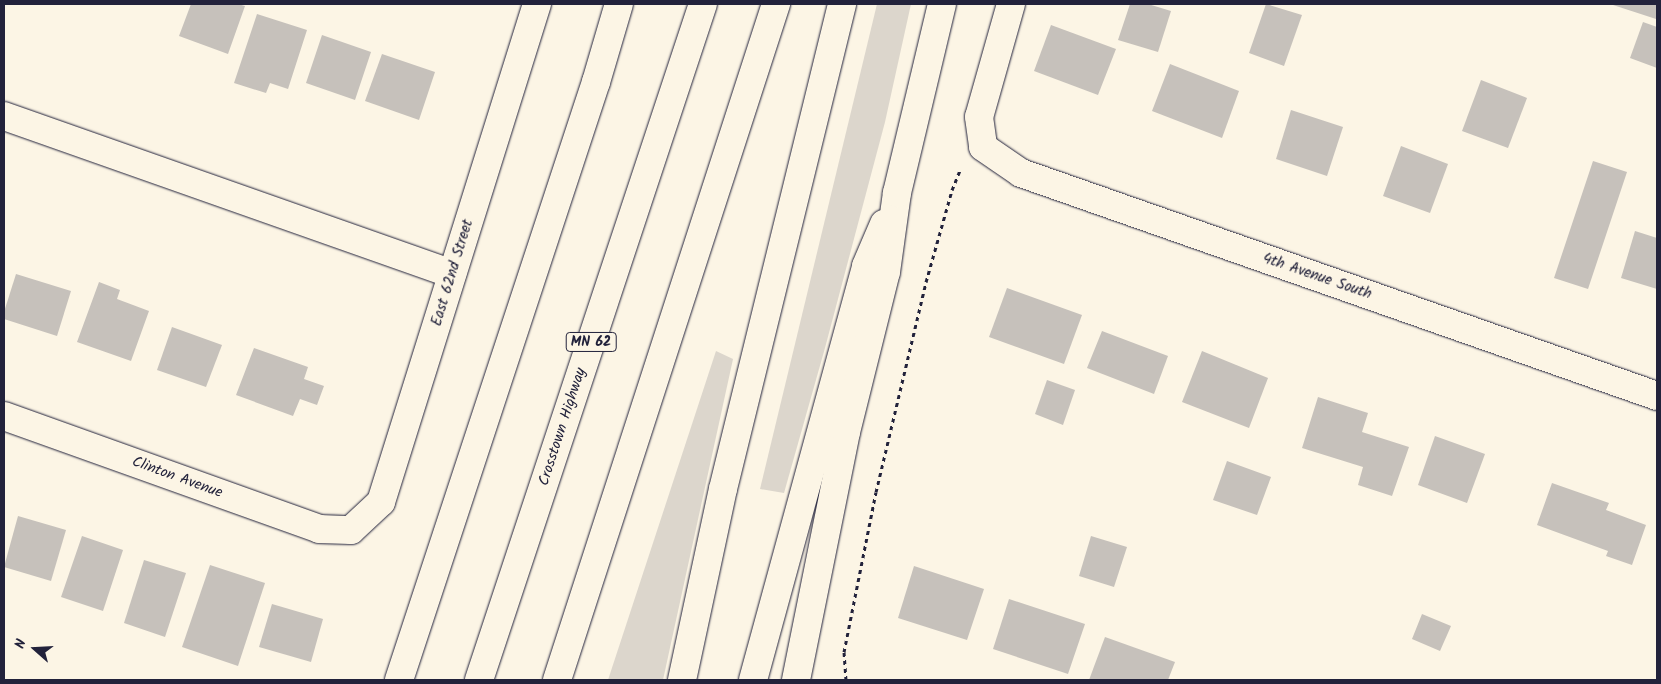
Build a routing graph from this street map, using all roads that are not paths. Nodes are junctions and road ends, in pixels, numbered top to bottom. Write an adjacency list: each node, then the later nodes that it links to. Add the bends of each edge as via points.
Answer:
1 (534, 4): 10 (main road, East 62nd Street)
2 (619, 4): 14 (main road)
3 (703, 4): 15 (main road, Crosstown Highway / MN 62)
4 (776, 4): 16 (main road)
5 (842, 4): 17 (main road, via 726,479)
6 (942, 4): 9 (main road)
7 (1011, 4): 11 (main road, 4th Avenue South, via 979,117 983,147 1021,173)
8 (4, 116): 10 (main road)
9 (897, 193): 18 (main road, via 866,266); 19 (main road, via 886,272 846,432)
10 (452, 274): 13 (main road, East 62nd Street, via 381,502)
11 (1657, 396)
12 (4, 416): 13 (main road, Clinton Avenue, via 318,529)
13 (351, 530)
14 (399, 680)
15 (479, 680)
16 (557, 680)
17 (682, 680)
18 (753, 680)
19 (796, 680)

